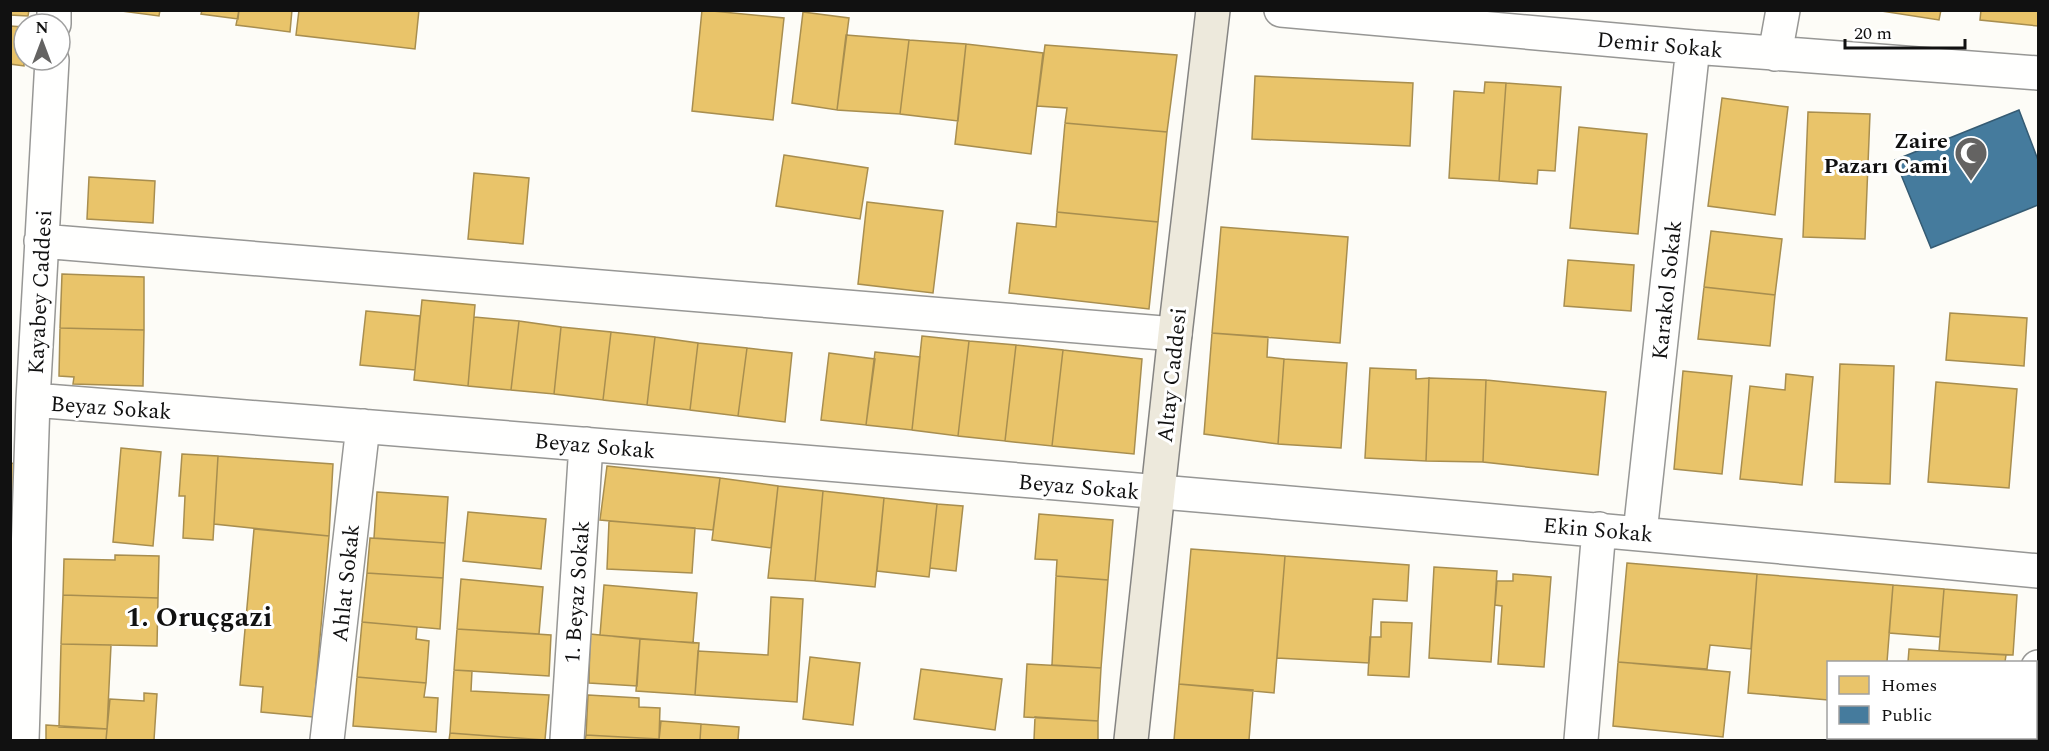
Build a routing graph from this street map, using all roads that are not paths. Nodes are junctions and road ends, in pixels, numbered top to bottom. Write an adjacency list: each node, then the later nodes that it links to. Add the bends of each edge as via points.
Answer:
1 (1213, 10): 9 (main road, Altay Caddesi)
2 (1281, 10): 4 (street, Demir Sokak)
3 (1783, 10): 5 (street)
4 (1693, 47): 5 (street, Demir Sokak); 16 (street, Karakol Sokak)
5 (1775, 54): 7 (street, Demir Sokak)
6 (51, 72): 8 (street, Kayabey Caddesi)
7 (2038, 73)
8 (41, 241): 9 (street); 10 (street, Kayabey Caddesi)
9 (1175, 334): 14 (main road, Altay Caddesi)
10 (33, 400): 11 (street, Beyaz Sokak); 13 (street, Kayabey Caddesi)
11 (363, 426): 12 (street, Beyaz Sokak); 22 (street, Ahlat Sokak)
12 (586, 444): 14 (street, Beyaz Sokak); 23 (street, 1. Beyaz Sokak)
13 (20, 451): 18 (street, Kayabey Caddesi)
14 (1158, 492): 15 (street, Ekin Sokak); 24 (main road, Altay Caddesi)
15 (1599, 529): 16 (street, Ekin Sokak); 25 (street)
16 (1640, 533): 17 (street, Ekin Sokak)
17 (2038, 571)
18 (18, 627): 21 (street, Kayabey Caddesi)
19 (2038, 667): 20 (street)
20 (2037, 683)
21 (22, 741)
22 (327, 741)
23 (567, 741)
24 (1131, 741)
25 (1581, 741)

